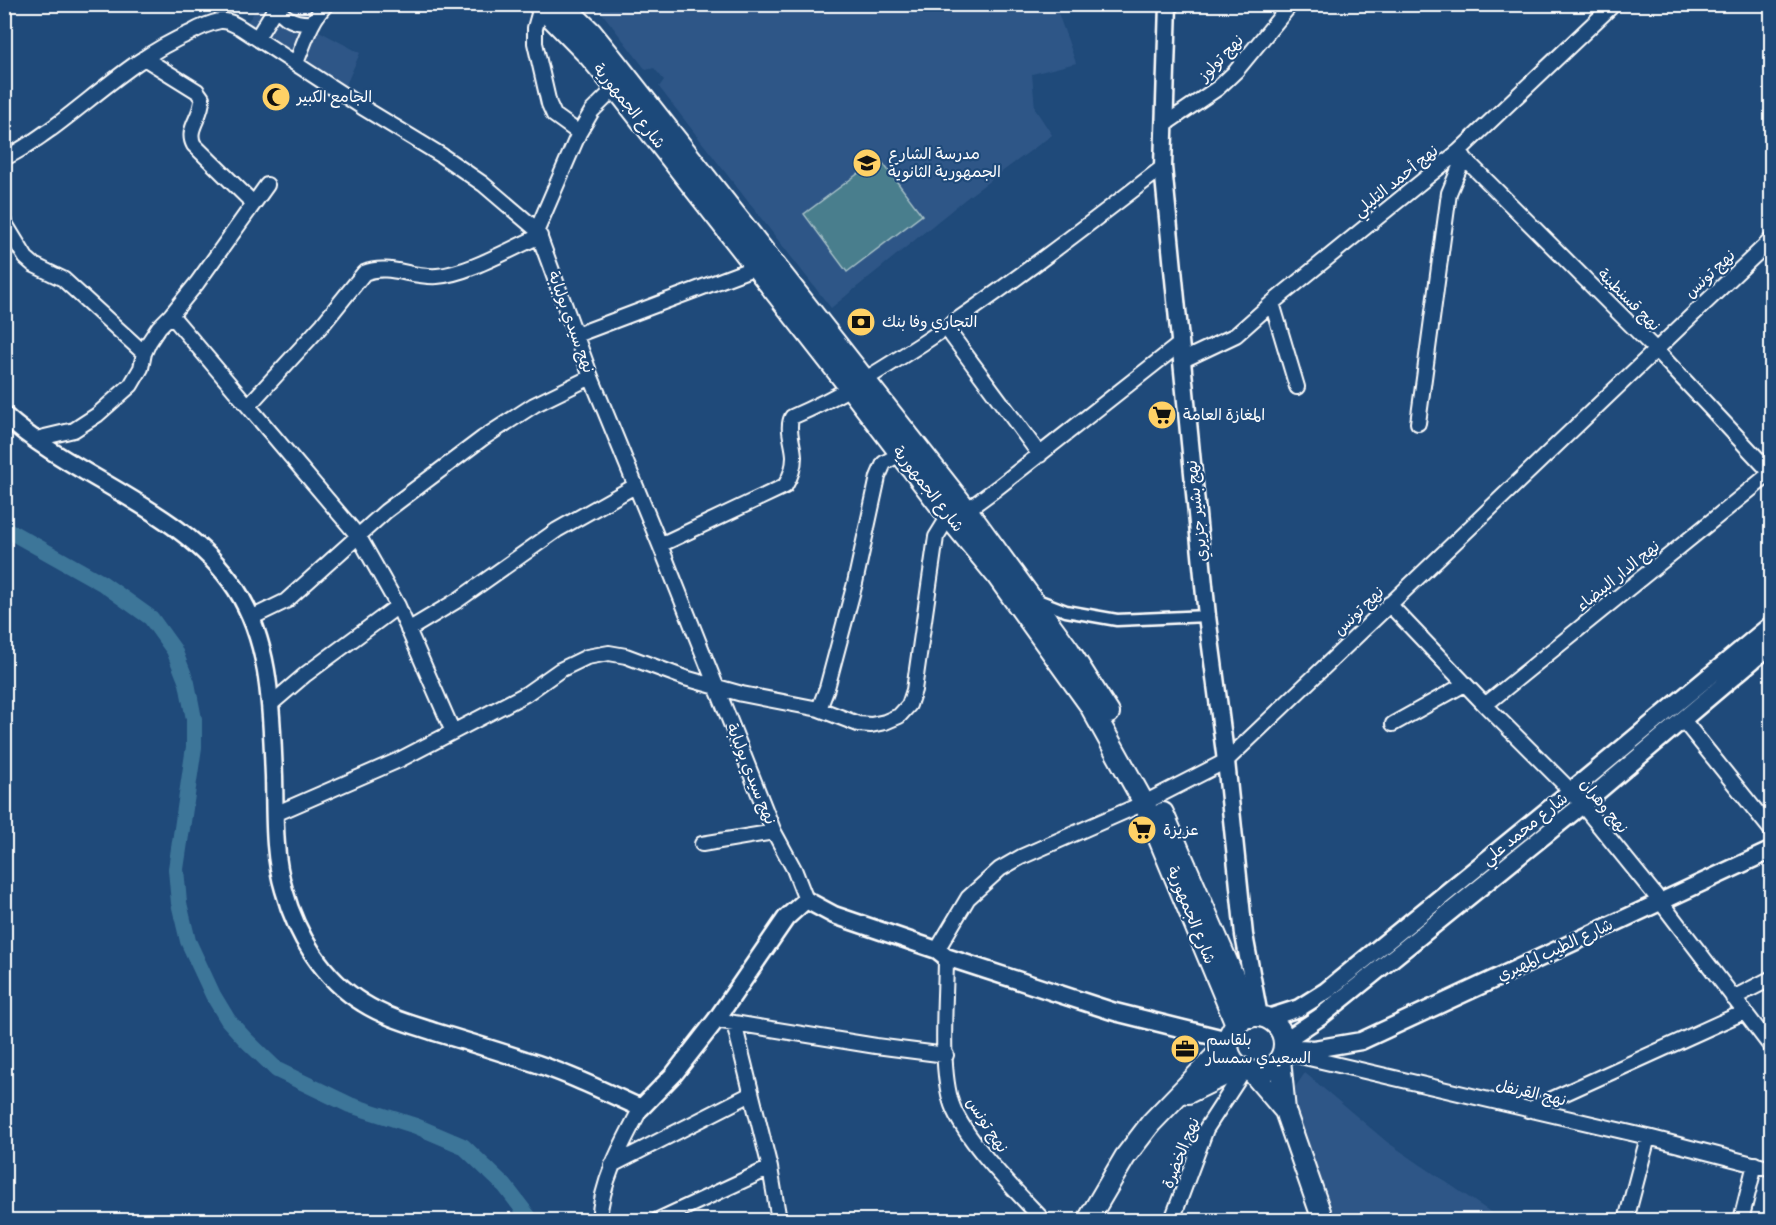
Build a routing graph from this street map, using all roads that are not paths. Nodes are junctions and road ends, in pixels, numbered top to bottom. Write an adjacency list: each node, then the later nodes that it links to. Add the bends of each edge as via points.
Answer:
1 (327, 4): 8 (street)
2 (562, 4): 12 (main road, شارع الجمهورية, via 592,33)
3 (1168, 4): 13 (street, نهج بشير جزيري)
4 (1291, 4): 13 (street, نهج تولوز, via 1236,71)
5 (1614, 4): 15 (street, نهج أحمد التليلي)
6 (540, 5): 12 (main road, شارع الجمهورية, via 590,57); 14 (street, via 535,43 549,104 554,115)
7 (276, 6): 8 (street, via 280,13 295,21); 9 (street)
8 (314, 23): 11 (street)
9 (257, 38): 10 (street, via 231,22 222,21 179,37); 11 (street)
10 (144, 58): 16 (street, via 26,146); 19 (street, via 197,91 202,98 201,110 190,133 191,140)
11 (296, 63): 21 (street, via 483,184)
12 (621, 81): 14 (street, via 592,111); 23 (main road, شارع الجمهورية); 33 (main road, شارع الجمهورية)
13 (1165, 124): 17 (street, نهج بشير جزيري)
14 (579, 134): 21 (street)
15 (1461, 155): 24 (street, نهج أحمد التليلي); 29 (street, نهج قسنطينة); 37 (street, via 1449,193)
16 (4, 158)
17 (1163, 167): 26 (street); 28 (street, نهج بشير جزيري)
18 (267, 185): 19 (street)
19 (253, 203): 25 (street)
20 (4, 222): 30 (street, via 26,258 63,279)
21 (539, 233): 27 (street, نهج سيدي بولبابة); 35 (street, via 457,273 417,276 385,269 364,273)
22 (1772, 239): 29 (street, نهج تونس)
23 (756, 267): 27 (street); 33 (main road, شارع الجمهورية)
24 (1272, 303): 31 (street, نهج أحمد التليلي, via 1236,335); 34 (street)
25 (171, 315): 30 (street, via 159,327); 35 (street)
26 (946, 328): 33 (street); 40 (street)
27 (576, 335): 32 (street, نهج سيدي بولبابة)
28 (1180, 343): 31 (street, نهج بشير جزيري); 40 (street)
29 (1654, 350): 41 (street, نهج قسنطينة); 47 (street, نهج تونس)
30 (144, 354): 38 (street, via 131,385 97,415 74,430)
31 (1181, 361): 49 (street, نهج بشير جزيري)
32 (591, 377): 42 (street, نهج سيدي بولبابة); 44 (street, via 534,405 483,438 424,481)
33 (859, 384): 39 (main road, شارع الجمهورية); 43 (main road, شارع الجمهورية); 45 (street, via 790,420 794,466 785,486)
34 (1297, 387)
35 (248, 406): 44 (street)
36 (4, 415): 38 (street)
37 (1418, 423)
38 (36, 440): 50 (street, via 201,547 236,588)
39 (900, 454): 43 (main road, شارع الجمهورية); 58 (street, via 884,463 878,477 855,583)
40 (1040, 455): 43 (street)
41 (1771, 473): 57 (street, نهج الدار البيضاء)
42 (634, 486): 45 (street, نهج سيدي بولبابة); 52 (street, via 557,530)
43 (959, 515): 46 (main road, شارع الجمهورية); 58 (street, via 944,524 936,537 909,705 899,716 871,725); 64 (main road, شارع الجمهورية)
44 (359, 537): 48 (street); 50 (street, via 286,601)
45 (660, 545): 55 (street, نهج سيدي بولبابة)
46 (1032, 598): 49 (street, via 1066,611 1117,620); 64 (main road, شارع الجمهورية, via 1094,688)
47 (1389, 604): 54 (street, نهج وهران); 62 (street, نهج تونس)
48 (398, 606): 52 (street); 56 (street)
49 (1207, 616): 62 (street, نهج بشير جزيري)
50 (253, 617): 56 (street, via 268,674)
51 (1772, 624): 63 (street, شارع محمد علي)
52 (408, 630): 61 (street)
53 (1772, 644): 59 (street, شارع محمد علي)
54 (1465, 684): 57 (street, نهج وهران); 60 (street)
55 (716, 686): 58 (street); 61 (street, via 609,653 587,657 560,669 526,694); 68 (street, نهج سيدي بولبابة)
56 (271, 704): 66 (street)
57 (1485, 705): 63 (street, نهج وهران)
58 (819, 709)
59 (1683, 720): 65 (street, شارع محمد علي); 67 (street)
60 (1393, 724)
61 (453, 732): 66 (street)
62 (1226, 762): 64 (street, نهج تونس); 79 (street, نهج بشير جزيري, via 1244,935)
63 (1571, 791): 65 (street, نهج وهران); 79 (street, شارع محمد علي, via 1326,991 1299,1008)
64 (1150, 800): 73 (street, نهج تونس, via 1000,869 968,898); 79 (main road, شارع الجمهورية)
65 (1582, 805): 72 (street, نهج وهران); 81 (street, شارع محمد علي)
66 (275, 814): 86 (street, via 284,890 299,931 335,982 362,1003 397,1020 529,1061)
67 (1772, 831)
68 (774, 832): 69 (street); 71 (street, نهج سيدي بولبابة)
69 (702, 844)
70 (1772, 850): 72 (street, شارع الطيب المهيري)
71 (806, 900): 73 (street, via 834,915); 77 (street, via 786,918)
72 (1660, 901): 75 (street, نهج وهران); 81 (street, شارع الطيب المهيري, via 1361,1041)
73 (941, 953): 79 (street, via 1114,1012); 82 (street, نهج تونس)
74 (1772, 978): 75 (street)
75 (1733, 998): 76 (street, نهج وهران)
76 (1744, 1012): 80 (street, نهج وهران); 87 (street)
77 (716, 1020): 78 (street); 86 (street, via 674,1074)
78 (735, 1023): 82 (street); 84 (street)
79 (1245, 1026): 81 (main road, via 1275,1024 1281,1032); 83 (main road, via 1229,1052); 85 (main road)
80 (1772, 1048)
81 (1283, 1050): 83 (main road, via 1268,1070); 87 (street, نهج القرنفل); 88 (main road)
82 (946, 1054): 97 (street, نهج تونس, via 947,1079 958,1118)
83 (1245, 1069): 85 (main road); 88 (main road); 99 (street, نهج الخضرة, via 1206,1130)
84 (751, 1094): 91 (street); 92 (street)
85 (1177, 1098): 98 (main road, via 1125,1156)
86 (641, 1108): 91 (street)
87 (1528, 1110): 89 (street, نهج القرنفل)
88 (1285, 1111): 100 (main road)
89 (1648, 1137): 90 (street, نهج القرنفل); 101 (street)
90 (1755, 1164): 93 (street, نهج القرنفل); 102 (street)
91 (612, 1165): 95 (street)
92 (770, 1168): 94 (street); 96 (street)
93 (1772, 1169)
94 (780, 1219)
95 (599, 1221)
96 (658, 1221)
97 (1043, 1221)
98 (1089, 1221)
99 (1172, 1221)
100 (1323, 1221)
101 (1626, 1221)
102 (1741, 1221)

